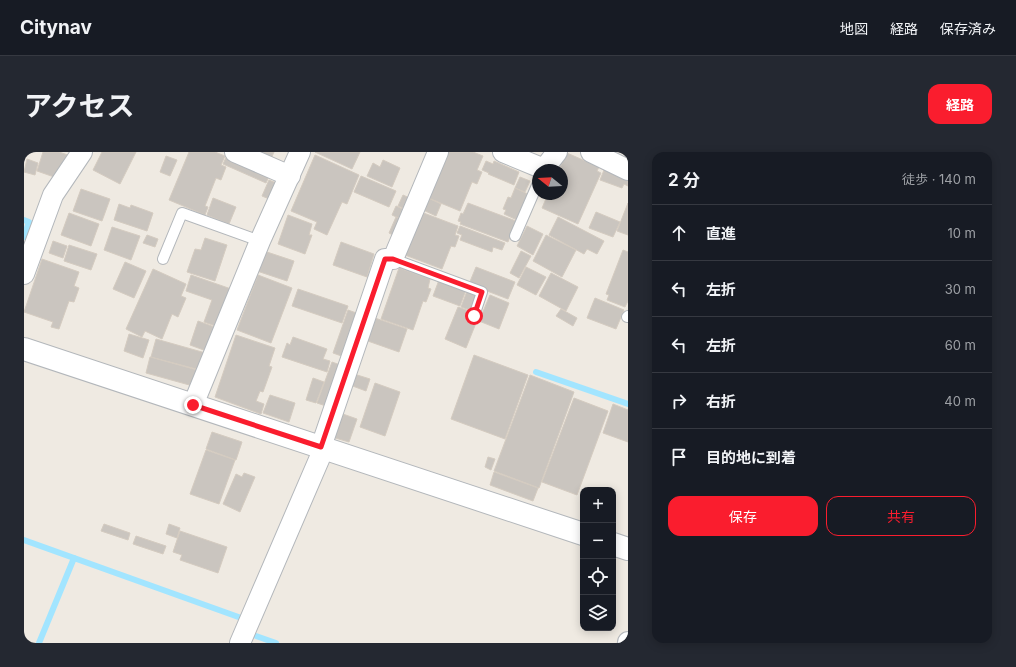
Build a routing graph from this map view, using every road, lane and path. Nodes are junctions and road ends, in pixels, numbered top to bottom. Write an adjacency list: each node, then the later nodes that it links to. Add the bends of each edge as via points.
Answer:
1 (82, 152): 17 (street, via 53,195)
2 (235, 152): 11 (street)
3 (300, 152): 11 (street)
4 (438, 152): 16 (street)
5 (503, 152): 9 (street)
6 (557, 152): 8 (street)
7 (591, 152): 10 (street)
8 (549, 164)
9 (532, 168)
10 (628, 170)
11 (290, 176): 14 (street)
12 (532, 197): 13 (lane)
13 (515, 236)
14 (260, 241): 15 (lane, via 182,213); 20 (street)
15 (163, 259)
16 (393, 259): 18 (lane, via 482,292); 21 (street, via 385,259)
17 (24, 274)
18 (474, 316)
19 (24, 349): 20 (street)
20 (193, 405): 21 (street)
21 (323, 448): 22 (street); 25 (street)
22 (580, 533)
23 (616, 545): 24 (street)
24 (628, 548)
25 (240, 643)

